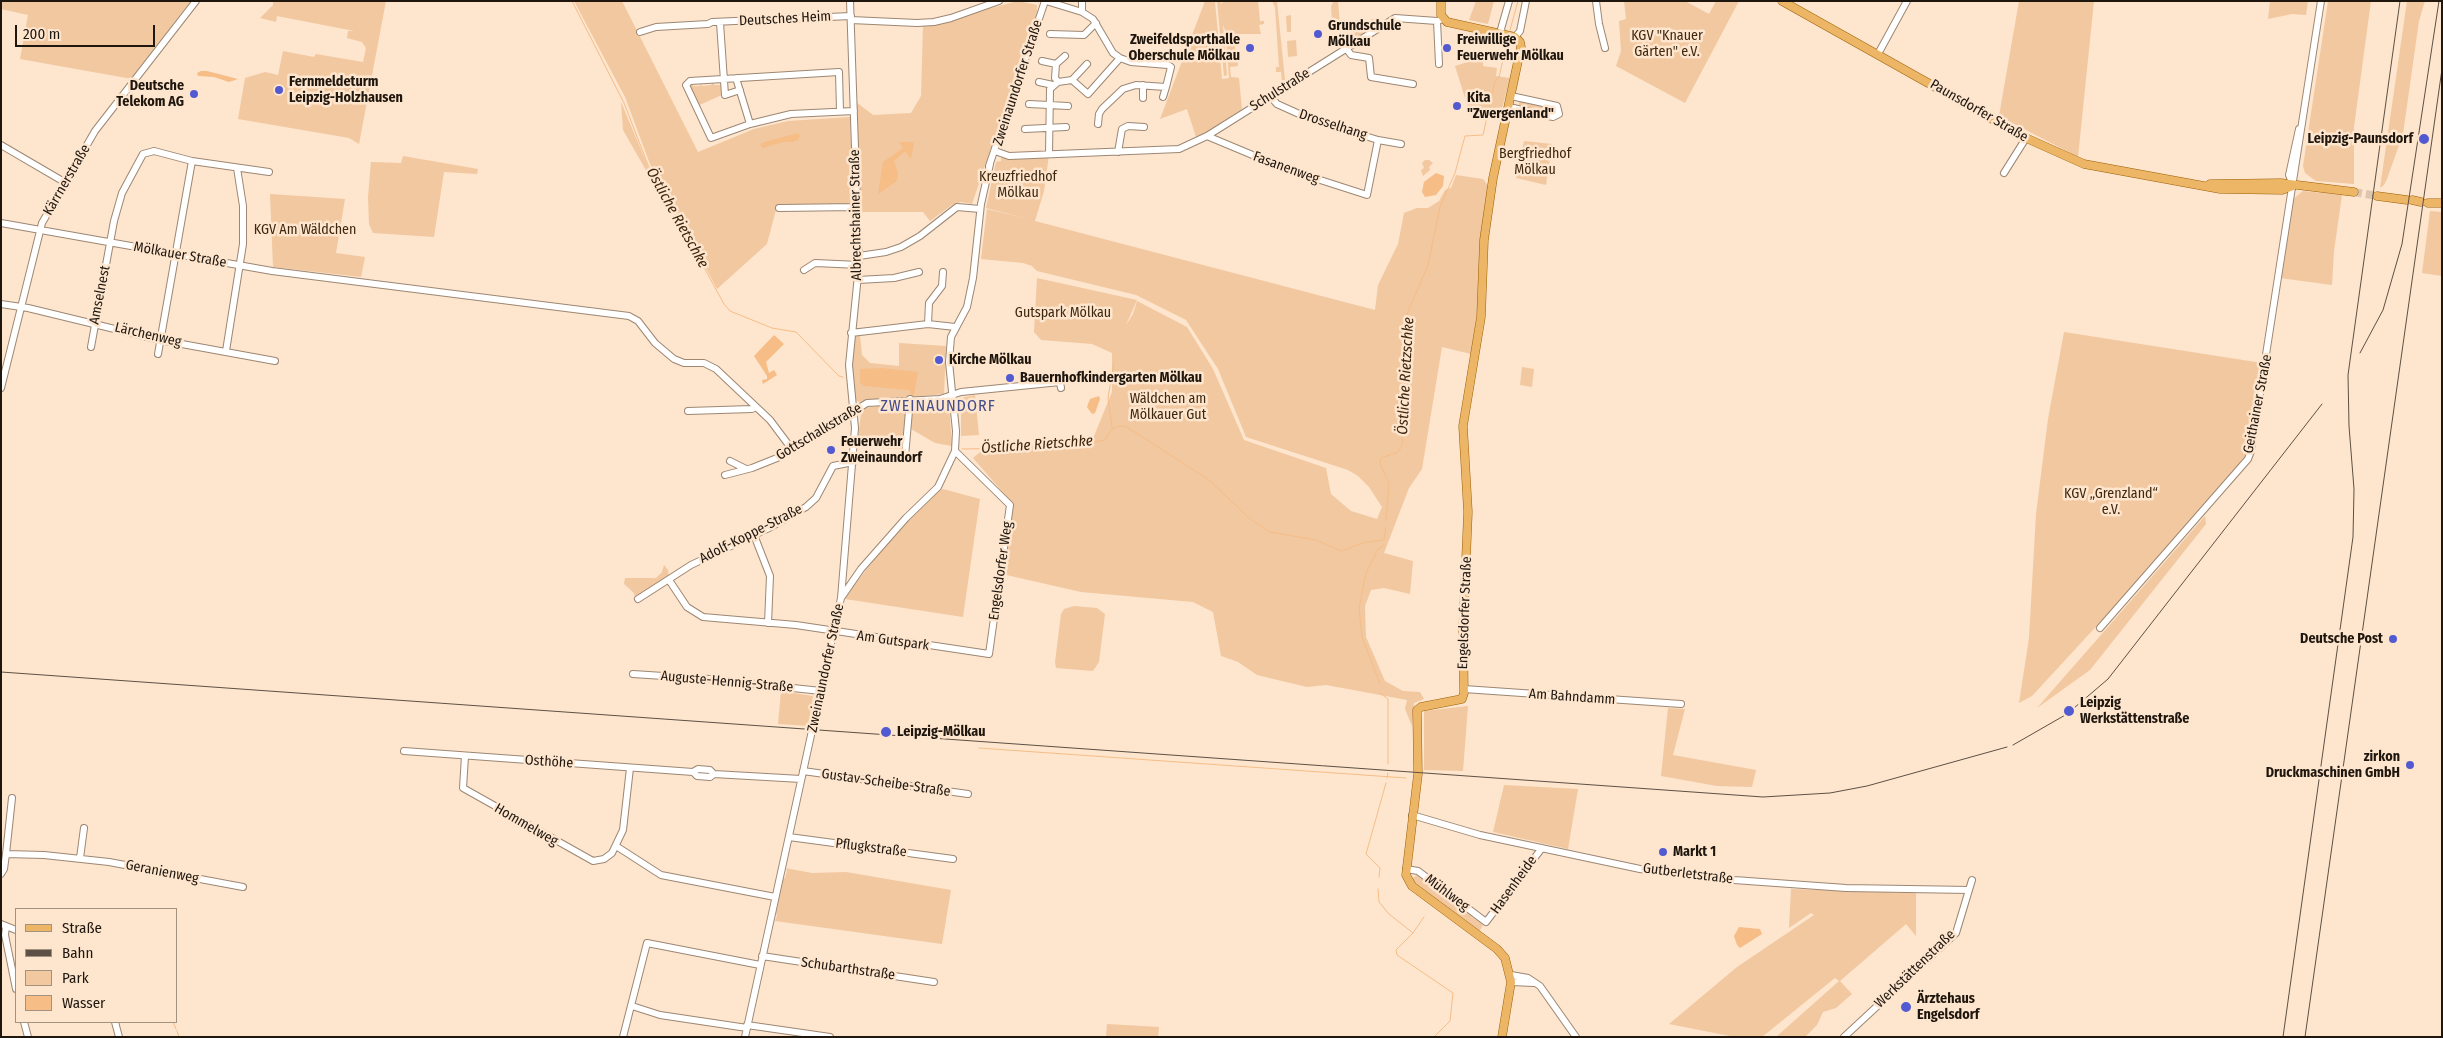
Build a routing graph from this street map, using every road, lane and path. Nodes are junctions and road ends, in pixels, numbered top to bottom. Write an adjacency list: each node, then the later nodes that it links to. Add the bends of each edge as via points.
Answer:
1 (196, 1): 67 (street, Kärrnerstraße, via 96,131)
2 (850, 1): 14 (street, Albrechtshainer Straße)
3 (998, 1): 14 (street, Deutsches Heim, via 951,18 917,24)
4 (1046, 1): 13 (street); 60 (street, Zweinaundorfer Straße)
5 (1082, 1): 13 (street)
6 (1441, 1): 15 (main road)
7 (1508, 1): 20 (street, via 1501,29)
8 (1526, 1): 20 (street, via 1520,31)
9 (1596, 1): 22 (street)
10 (1782, 1): 23 (main road, Paunsdorfer Straße)
11 (1907, 1): 23 (street)
12 (2321, 1): 68 (street, Geithainer Straße, via 2290,175)
13 (1082, 12): 16 (street)
14 (851, 18): 17 (street, Deutsches Heim); 48 (street, Albrechtshainer Straße)
15 (1440, 20): 20 (main road); 21 (street, Schulstraße, via 1395,18); 29 (street)
16 (1096, 23): 19 (street, via 1084,35); 25 (street, via 1113,53)
17 (720, 24): 18 (street, Deutsches Heim, via 656,27); 30 (street, Deutsches Heim)
18 (640, 32)
19 (1050, 34)
20 (1509, 35): 40 (main road, Engelsdorfer Straße, via 1520,42 1521,47)
21 (1346, 48): 35 (street, via 1351,55 1371,60 1371,77); 39 (street, Schulstraße)
22 (1605, 48)
23 (1878, 54): 56 (main road, Paunsdorfer Straße)
24 (1065, 56): 27 (street)
25 (1120, 58): 32 (street, via 1088,94); 37 (street, via 1168,65 1171,67)
26 (1042, 62): 27 (street)
27 (1056, 64): 34 (street)
28 (1088, 64): 32 (street)
29 (1439, 64)
30 (723, 78): 31 (street); 38 (street, via 725,95); 49 (street, via 690,81 686,85 711,138)
31 (736, 78): 38 (street); 47 (street, via 839,72)
32 (1072, 80): 34 (street)
33 (1039, 82): 34 (street)
34 (1056, 84): 44 (street, via 1050,90)
35 (1412, 84)
36 (1143, 86): 37 (street); 42 (street); 50 (street, via 1126,87 1115,95 1099,114)
37 (1166, 87): 41 (street)
38 (740, 90): 49 (street)
39 (1270, 96): 55 (street, Schulstraße); 57 (street, Drosselhang, via 1277,104 1300,115)
40 (1512, 96): 46 (main road, Engelsdorfer Straße); 46 (street, via 1557,106 1559,114 1553,117)
41 (1163, 97)
42 (1143, 98)
43 (1030, 104): 44 (street)
44 (1050, 106): 45 (street); 54 (street)
45 (1068, 106)
46 (1509, 107): 120 (main road, Engelsdorfer Straße, via 1484,240 1481,317 1464,420 1468,512)
47 (840, 110): 48 (street); 49 (street, via 791,114)
48 (854, 111): 72 (street, Albrechtshainer Straße)
49 (750, 124)
50 (1098, 124)
51 (1144, 126): 61 (street, via 1122,129)
52 (1066, 127): 54 (street)
53 (1026, 129): 54 (street)
54 (1049, 130): 62 (street)
55 (1207, 136): 57 (street, Fasanenweg, via 1286,169 1367,195); 61 (street, Schulstraße, via 1172,150)
56 (2026, 138): 66 (street); 68 (main road, Paunsdorfer Straße, via 2088,166 2191,184 2281,183)
57 (1378, 140): 58 (street, Drosselhang)
58 (1401, 144)
59 (1, 146): 67 (street)
60 (995, 151): 62 (street, Schulstraße, via 1009,156); 74 (street, Zweinaundorfer Straße)
61 (1118, 152): 62 (street, Schulstraße)
62 (1049, 154)
63 (192, 161): 64 (street, Amselnest); 77 (street, Amselnest, via 154,151 142,154 122,193); 78 (street)
64 (237, 168): 65 (street, Amselnest); 81 (street, via 244,228)
65 (269, 172)
66 (2004, 173)
67 (66, 183): 76 (street, Kärrnerstraße)
68 (2293, 186): 69 (main road, Paunsdorfer Straße); 116 (street, Geithainer Straße, via 2248,459)
69 (2354, 192)
70 (2378, 196): 71 (main road)
71 (2434, 204)
72 (857, 207): 73 (street); 79 (street, Albrechtshainer Straße)
73 (779, 208)
74 (980, 209): 79 (street, via 957,207 901,247); 90 (street, Zweinaundorfer Straße, via 967,307)
75 (1, 223): 76 (street, Mölkauer Straße)
76 (40, 230): 77 (street, Mölkauer Straße); 87 (street, Kärrnerstraße)
77 (110, 242): 78 (street, Mölkauer Straße); 88 (street, Amselnest)
78 (176, 254): 81 (street, Mölkauer Straße); 92 (street)
79 (858, 256): 80 (street, Albrechtshainer Straße)
80 (859, 265): 82 (street, via 814,263); 85 (street, Albrechtshainer Straße)
81 (241, 266): 94 (street); 102 (street, Mölkauer Straße, via 623,315 638,321 669,356 684,363 712,366)
82 (804, 270)
83 (919, 272): 85 (street, via 894,278)
84 (943, 272): 89 (street, via 942,286 930,303)
85 (858, 280): 91 (street, Albrechtshainer Straße)
86 (1, 304): 87 (street, Lärchenweg)
87 (21, 307): 88 (street, Lärchenweg); 97 (street, Kärrnerstraße)
88 (94, 323): 92 (street, Lärchenweg); 93 (street, Amselnest)
89 (928, 324): 90 (street); 91 (street)
90 (955, 327): 100 (street, Zweinaundorfer Straße, via 949,362)
91 (851, 333): 104 (street, Albrechtshainer Straße, via 849,365)
92 (160, 340): 94 (street, Lärchenweg); 95 (street)
93 (91, 347)
94 (226, 351): 96 (street, Lärchenweg)
95 (158, 354)
96 (275, 361)
97 (4, 369): 98 (street, Kärrnerstraße)
98 (1, 388)
99 (1061, 388): 100 (street, Gottschalkstraße, via 1060,382 961,392)
100 (952, 396): 101 (street, Gottschalkstraße, via 940,400); 106 (street, Zweinaundorfer Straße)
101 (910, 399): 104 (street, Gottschalkstraße, via 867,403); 107 (street, via 905,457)
102 (756, 407): 103 (street); 105 (street)
103 (688, 411)
104 (854, 411): 105 (street, Gottschalkstraße); 107 (street, Albrechtshainer Straße)
105 (791, 448): 109 (street, Gottschalkstraße, via 767,463)
106 (956, 451): 113 (street, Zweinaundorfer Straße, via 938,488 906,518 861,569); 118 (street, Engelsdorfer Weg, via 1010,505)
107 (853, 460): 111 (street, Adolf-Koppe-Straße, via 833,466 816,498 806,507); 113 (street, Albrechtshainer Straße)
108 (730, 461): 109 (street)
109 (746, 469): 110 (street, Gottschalkstraße)
110 (725, 475)
111 (754, 535): 112 (street, Adolf-Koppe-Straße, via 691,565); 115 (street, via 770,576)
112 (669, 580): 114 (street, Adolf-Koppe-Straße); 115 (street, Am Gutspark, via 686,607 696,614 709,618)
113 (841, 598): 117 (street, Zweinaundorfer Straße)
114 (638, 599)
115 (768, 622): 117 (street, Am Gutspark)
116 (2100, 628)
117 (834, 632): 118 (street, Am Gutspark); 121 (street, Zweinaundorfer Straße)
118 (989, 654)
119 (634, 674): 121 (street, Auguste-Hennig-Straße)
120 (1464, 690): 122 (street, Am Bahndamm); 130 (main road, Engelsdorfer Straße, via 1462,699 1417,710 1418,774)
121 (821, 691): 126 (street, Zweinaundorfer Straße)
122 (1681, 704)
123 (404, 752): 124 (street, Osthöhe)
124 (464, 756): 125 (street, Osthöhe); 133 (street, Hommelweg, via 463,788 590,861 604,859)
125 (630, 768): 127 (street, Osthöhe, via 693,772 697,776 710,777 714,774); 133 (street, via 625,824)
126 (803, 771): 127 (street, Zweinaundorfer Straße); 128 (street, Gustav-Scheibe-Straße)
127 (801, 779): 132 (street, Zweinaundorfer Straße)
128 (968, 794)
129 (12, 798): 135 (street)
130 (1412, 815): 134 (street, Gutberletstraße); 138 (main road, Engelsdorfer Straße)
131 (84, 828): 136 (street)
132 (788, 837): 137 (street, Pflugkstraße); 143 (street, Zweinaundorfer Straße)
133 (616, 846): 143 (street, via 661,875)
134 (1542, 848): 142 (street, Gutberletstraße, via 1620,865 1734,880 1846,888); 144 (street, Hasenheide)
135 (6, 854): 136 (street, Geranienweg); 139 (street)
136 (80, 858): 141 (street, Geranienweg)
137 (953, 858)
138 (1406, 869): 144 (street, Mühlweg, via 1418,871); 148 (main road, via 1412,886 1499,952 1508,964)
139 (1, 874)
140 (1972, 880): 142 (street)
141 (243, 887)
142 (1969, 890): 162 (street, Werkstättenstraße, via 1956,933)
143 (775, 897): 146 (street, Zweinaundorfer Straße)
144 (1486, 922)
145 (4, 925): 150 (street)
146 (762, 956): 147 (street, Zweinaundorfer Straße); 149 (street, Schubarthstraße)
147 (760, 965): 151 (street, via 647,943); 154 (street, Zweinaundorfer Straße)
148 (1511, 978): 160 (main road); 161 (street, via 1536,983 1543,988)
149 (934, 982)
150 (15, 984)
151 (632, 1006): 154 (street, via 660,1015); 157 (street)
152 (24, 1023): 155 (street)
153 (115, 1023): 156 (street)
154 (747, 1026): 158 (street, Zweinaundorfer Straße); 159 (street)
155 (28, 1037)
156 (119, 1037)
157 (623, 1037)
158 (745, 1037)
159 (830, 1037)
160 (1502, 1037)
161 (1576, 1037)
162 (1844, 1037)

